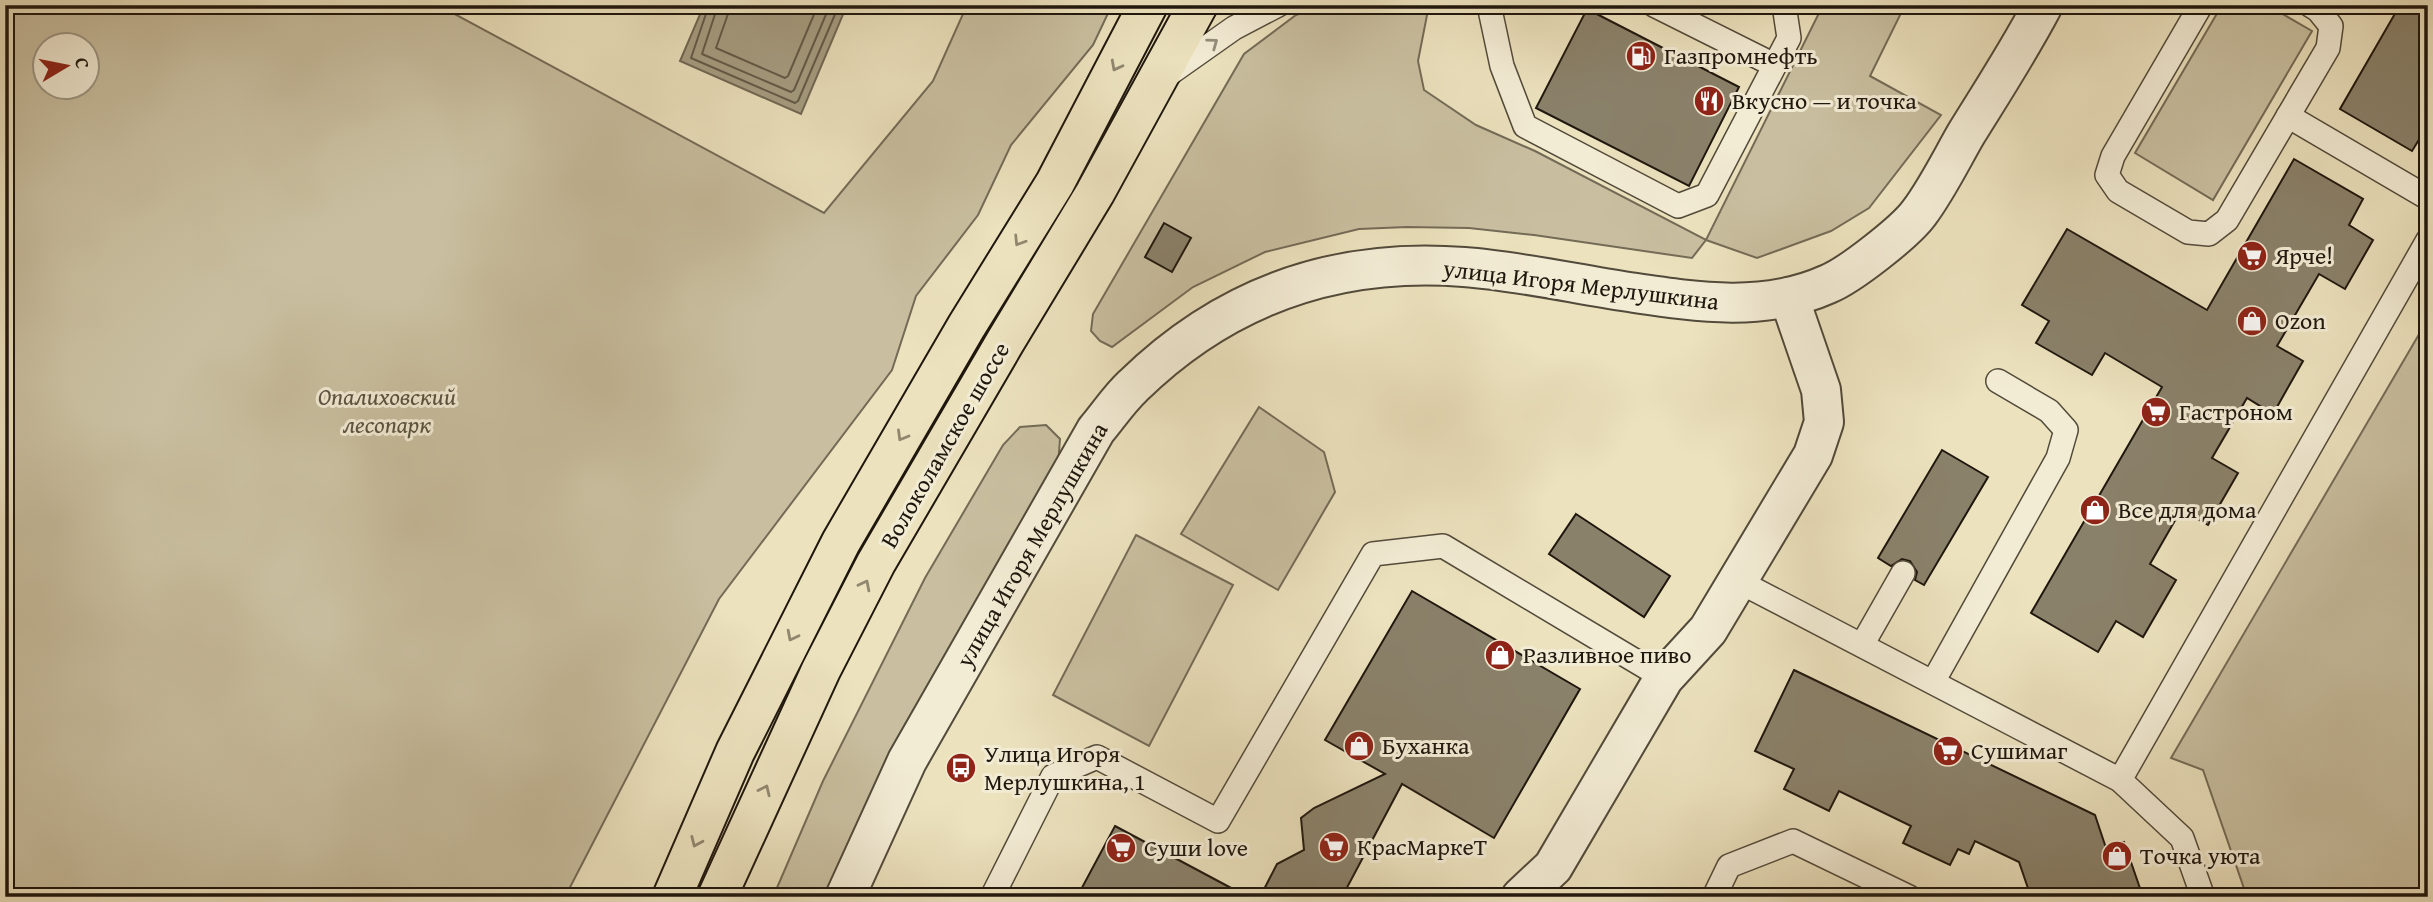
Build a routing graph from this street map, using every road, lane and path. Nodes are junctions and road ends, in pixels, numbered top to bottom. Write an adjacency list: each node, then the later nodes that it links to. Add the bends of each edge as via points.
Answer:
1 (1148, 5): 23 (main road, Волоколамское шоссе, one-way to 23, via 1055,183 841,542 735,752)
2 (1198, 5): 11 (main road, Волоколамское шоссе)
3 (1278, 5): 11 (lane, one-way to 3, via 1234,28)
4 (1489, 5): 10 (lane, via 1502,66 1525,126 1678,206 1707,195)
5 (1654, 5): 10 (lane)
6 (1784, 5): 10 (lane, via 1789,38)
7 (2043, 5): 15 (street, улица Игоря Мерлушкина, via 1917,216 1839,278)
8 (2201, 5): 12 (lane, via 2113,156 2107,174 2118,191 2188,232 2209,234 2227,220)
9 (2310, 5): 12 (lane, via 2331,26 2328,48)
10 (1774, 65)
11 (1157, 82): 24 (main road, Волоколамское шоссе, one-way to 11, via 876,563)
12 (2288, 116): 13 (lane)
13 (2428, 198)
14 (2428, 240): 22 (lane)
15 (1789, 297): 18 (street, via 1821,390 1824,422 1813,455); 25 (street, улица Игоря Мерлушкина, via 1736,304 1691,302 1464,267 1367,268 1267,294 1212,324 1131,387 1096,430 907,761)
16 (1998, 381): 21 (lane, via 2049,411 2066,430 2058,458)
17 (1903, 573): 19 (lane)
18 (1738, 581): 19 (lane); 20 (street, via 1708,630)
19 (1862, 645): 21 (lane)
20 (1664, 678): 26 (lane, via 1443,546 1373,554 1218,821 1097,757 1053,776); 27 (street, via 1553,867)
21 (1933, 682): 22 (lane)
22 (2120, 780): 30 (lane, via 2182,838)
23 (672, 897)
24 (717, 897)
25 (845, 897)
26 (992, 897)
27 (1521, 897)
28 (1714, 897): 29 (lane, via 1729,866 1793,841)
29 (1909, 897)
30 (2203, 897)

